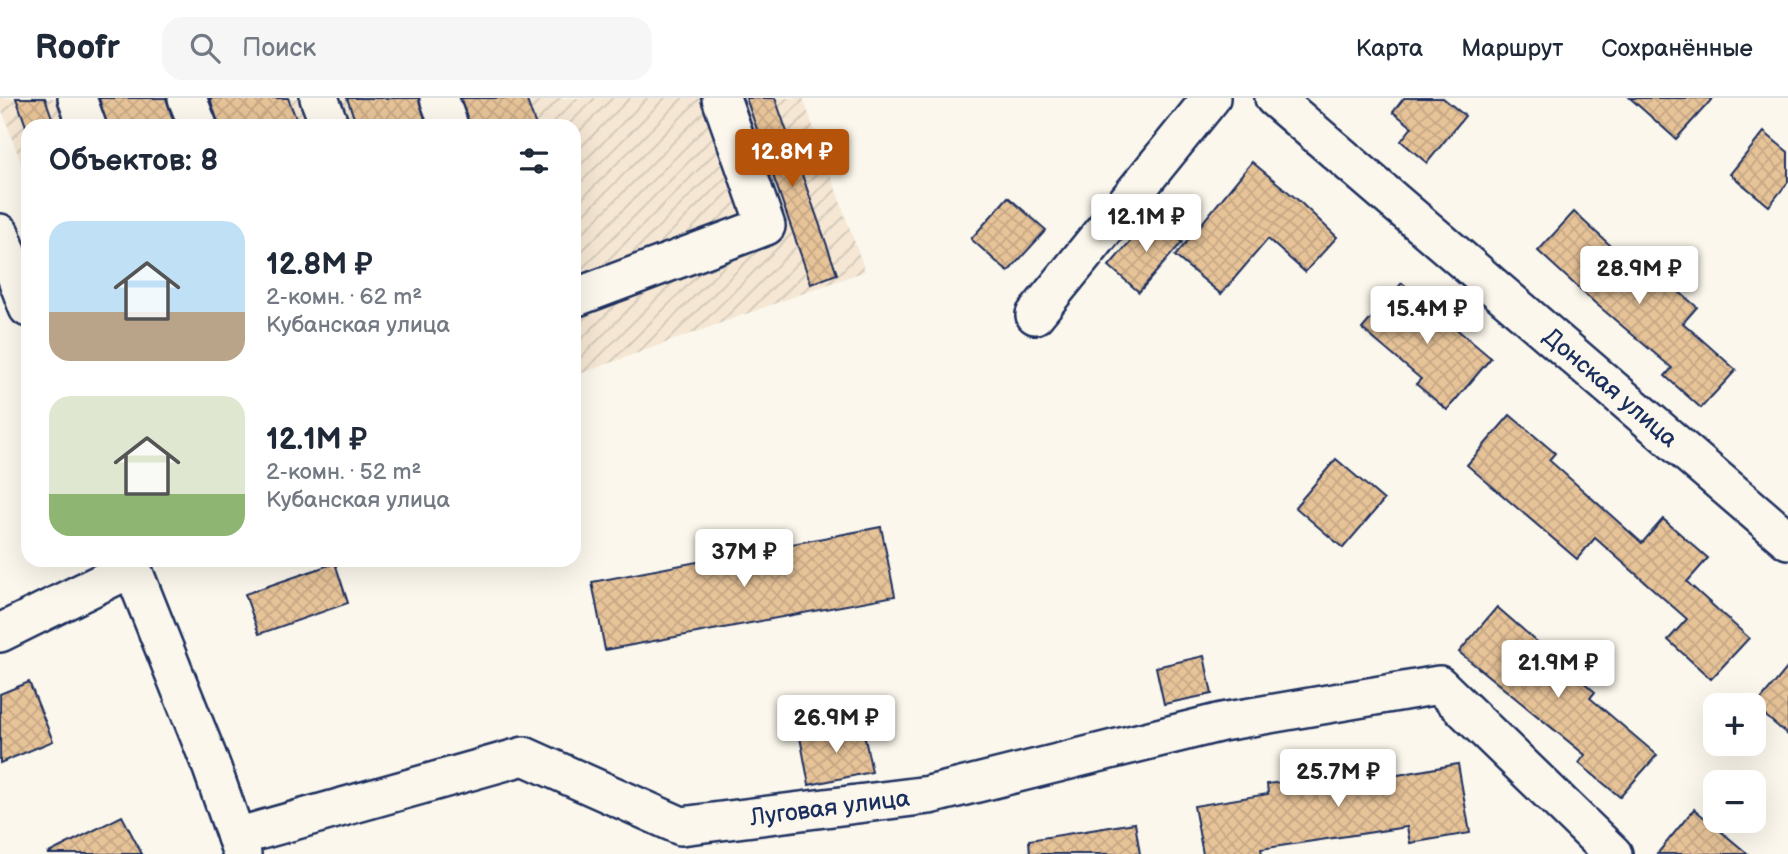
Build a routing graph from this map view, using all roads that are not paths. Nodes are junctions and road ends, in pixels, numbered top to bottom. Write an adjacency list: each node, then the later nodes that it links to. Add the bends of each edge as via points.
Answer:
1 (77, 98): 8 (street)
2 (187, 98): 9 (street)
3 (319, 98): 10 (street)
4 (439, 98): 11 (street)
5 (722, 98): 14 (street, via 766,226)
6 (1211, 98): 15 (street)
7 (1274, 98): 16 (street, Донская улица)
8 (84, 119)
9 (195, 119)
10 (327, 119)
11 (446, 119)
12 (3, 253): 13 (street)
13 (21, 293)
14 (581, 295)
15 (1035, 315)
16 (1788, 540)
17 (125, 567): 19 (street)
18 (132, 567): 20 (street)
19 (0, 633)
20 (239, 846): 21 (street, Луговая улица, via 524,757 681,826 695,825 929,795 1223,722 1439,685)
21 (1613, 854)

